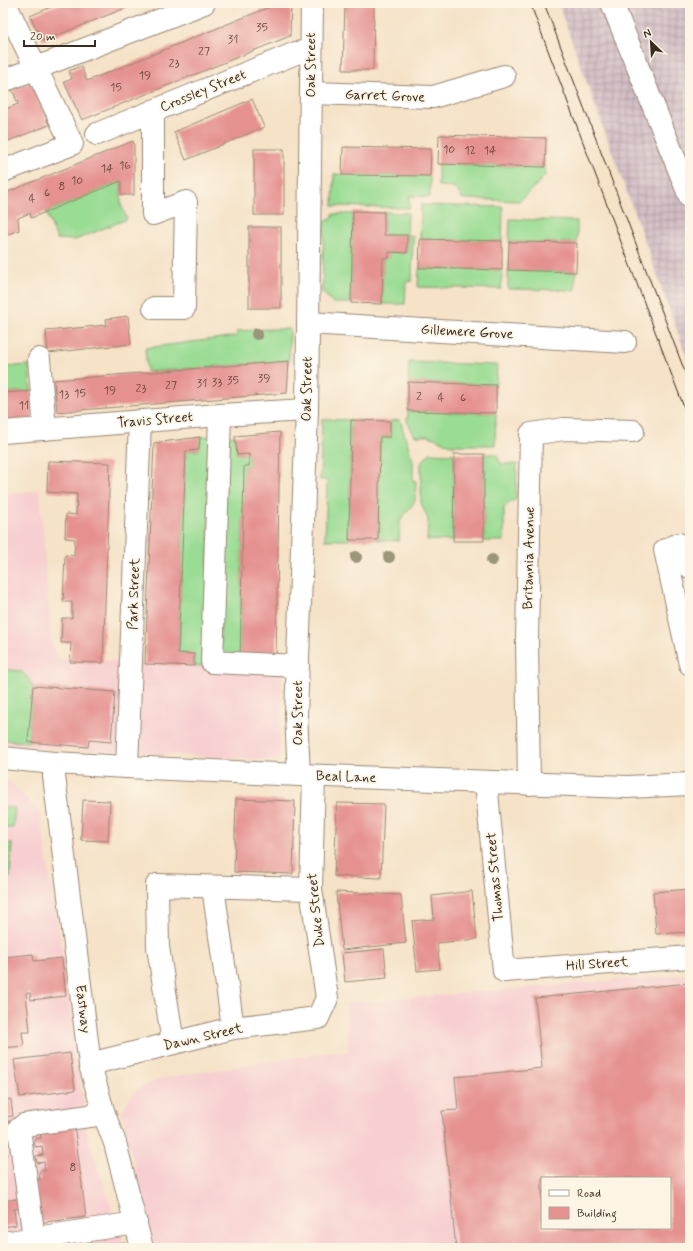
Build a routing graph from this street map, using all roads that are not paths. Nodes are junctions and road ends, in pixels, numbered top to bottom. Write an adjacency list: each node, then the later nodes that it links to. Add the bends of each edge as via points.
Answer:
1 (204, 3): 6 (street)
2 (312, 3): 5 (street, Oak Street)
3 (612, 3): 13 (street)
4 (7, 4): 6 (street)
5 (311, 51): 9 (street, Oak Street); 10 (street, Crossley Street, via 296,53)
6 (36, 68): 8 (street); 12 (street, via 72,144)
7 (504, 76): 9 (street, Garret Grove, via 433,97)
8 (3, 81)
9 (311, 93): 15 (street, Oak Street)
10 (153, 111): 11 (street, Crossley Street); 14 (street, via 153,214 186,202 184,308)
11 (97, 134)
12 (3, 171)
13 (690, 197)
14 (154, 308)
15 (308, 323): 16 (street, Gillemere Grove); 18 (street, Oak Street)
16 (626, 342)
17 (39, 359): 21 (street)
18 (307, 410): 19 (street, Travis Street); 26 (street, Oak Street)
19 (220, 415): 20 (street, Travis Street); 26 (street, via 212,662)
20 (140, 422): 21 (street, Travis Street); 29 (street, Park Street)
21 (46, 429): 23 (street, Travis Street)
22 (633, 431): 32 (street, Britannia Avenue, via 564,429 531,434 527,640)
23 (3, 432)
24 (690, 567): 25 (street, via 679,544 665,550)
25 (690, 664)
26 (298, 666): 30 (street, Oak Street, via 296,715)
27 (3, 758): 28 (street, Beal Lane)
28 (54, 763): 29 (street, Beal Lane); 41 (street, Eastway)
29 (127, 767): 30 (street, Beal Lane)
30 (307, 775): 31 (street, Beal Lane); 35 (street, Duke Street)
31 (486, 782): 32 (street, Beal Lane); 37 (street, Thomas Street)
32 (529, 784): 33 (street, Beal Lane, via 628,787)
33 (690, 784)
34 (213, 887): 35 (street); 39 (street); 40 (street, via 157,885 158,947)
35 (311, 889): 38 (street, Duke Street, via 327,998)
36 (690, 957): 37 (street, Hill Street)
37 (504, 971)
38 (318, 1018): 39 (street, Dawn Street)
39 (232, 1028): 40 (street, Dawn Street)
40 (173, 1043): 41 (street, Dawn Street)
41 (90, 1065): 42 (street, Eastway)
42 (104, 1114): 43 (street, Eastway, via 115,1143); 44 (street, via 24,1125 19,1128)
43 (136, 1223): 44 (street); 46 (street, Eastway)
44 (42, 1241): 45 (street)
45 (3, 1243)
46 (142, 1248)

